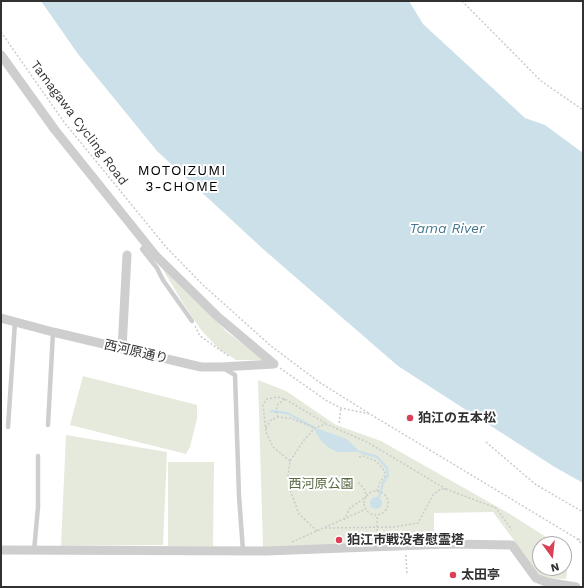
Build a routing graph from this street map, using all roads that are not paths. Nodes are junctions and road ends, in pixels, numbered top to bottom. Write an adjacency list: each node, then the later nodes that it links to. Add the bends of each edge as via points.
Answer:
1 (1, 57): 2 (street, via 59,135)
2 (147, 244): 6 (lane, via 142,249); 9 (street, 西河原通り, via 202,302 274,364)
3 (127, 255): 8 (street)
4 (1, 318): 5 (street, 西河原通り)
5 (15, 322): 7 (street, 西河原通り); 11 (lane)
6 (192, 322)
7 (53, 332): 8 (street, 西河原通り); 10 (lane)
8 (122, 349): 9 (street, 西河原通り, via 201,367)
9 (221, 367): 15 (lane, via 235,375)
10 (48, 425)
11 (8, 427)
12 (38, 456): 14 (lane, via 38,506)
13 (1, 550): 14 (street)
14 (34, 551): 15 (street)
15 (243, 551): 16 (street, via 449,544 512,545 536,578)
16 (576, 587)

